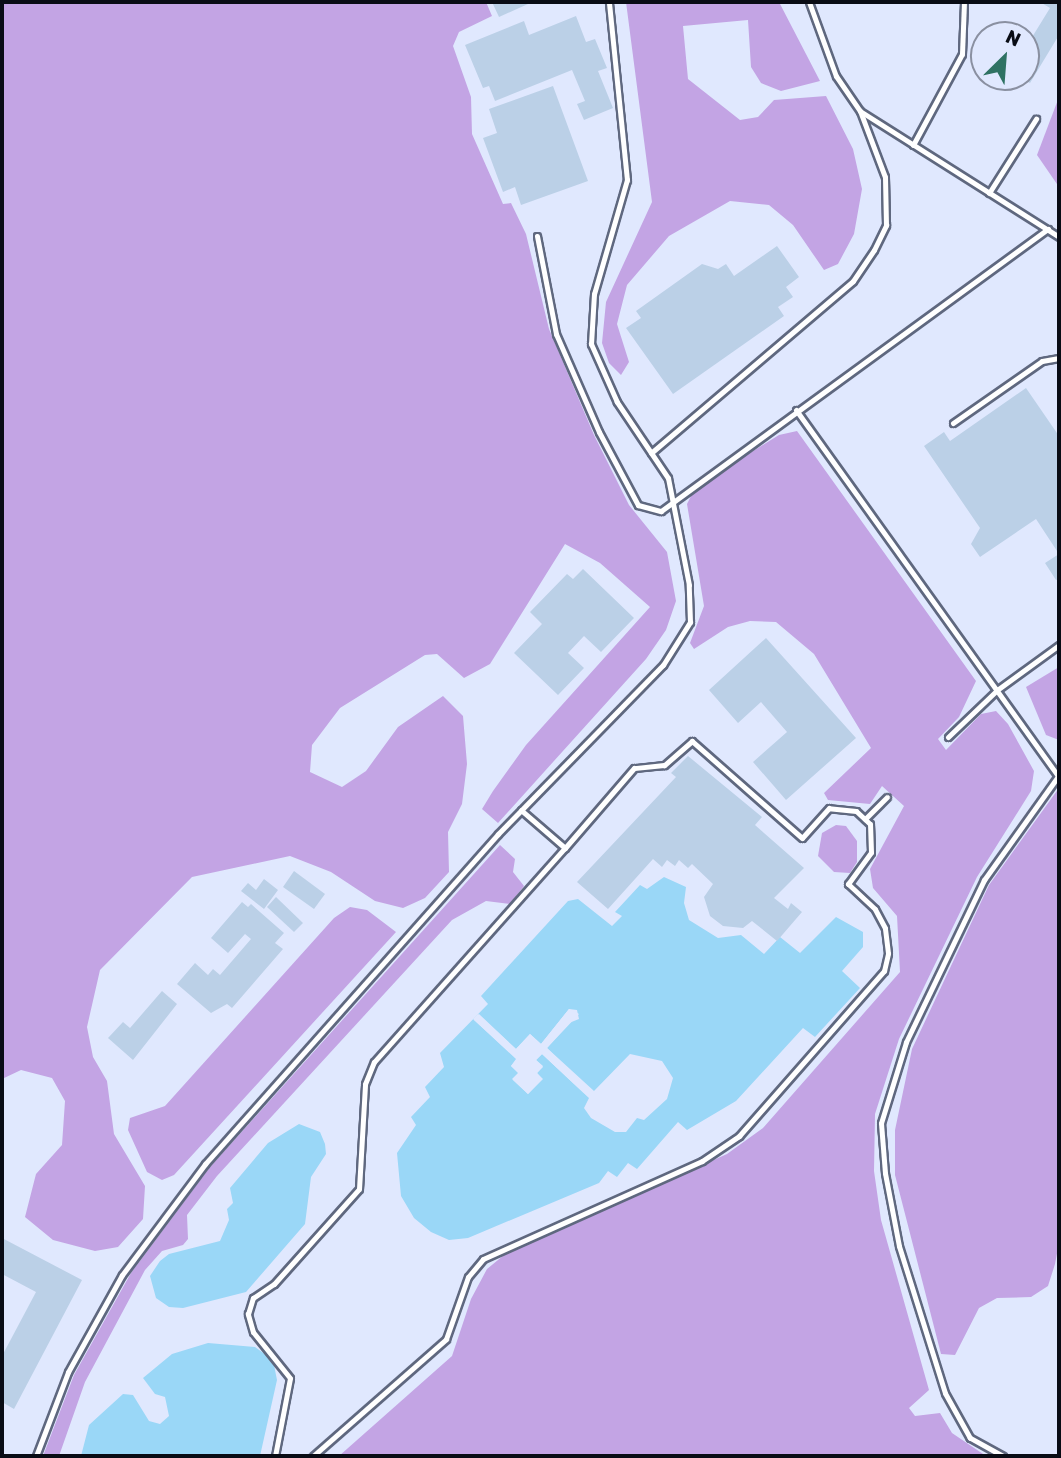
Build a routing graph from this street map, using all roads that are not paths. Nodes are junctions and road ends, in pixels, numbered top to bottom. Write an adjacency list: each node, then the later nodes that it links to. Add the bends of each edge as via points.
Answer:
1 (609, 2): 14 (lane, via 628,180 594,294 591,344 617,402)
2 (809, 2): 4 (lane, via 836,76)
3 (964, 2): 6 (lane, via 962,54)
4 (860, 111): 6 (lane); 14 (lane, via 885,177 886,225 874,250 853,281)
5 (1036, 119): 7 (lane)
6 (913, 145): 7 (lane)
7 (989, 193): 8 (lane)
8 (1048, 229): 10 (lane); 12 (lane)
9 (537, 236): 15 (lane, via 556,334 600,432 638,505 661,511)
10 (1059, 237)
11 (1059, 358): 13 (lane, via 1042,361)
12 (796, 410): 15 (lane); 17 (lane)
13 (953, 423)
14 (651, 453): 15 (lane, via 668,478)
15 (671, 505): 21 (lane, via 692,607 683,638 663,665)
16 (1059, 645): 17 (lane)
17 (997, 690): 18 (lane); 19 (lane)
18 (948, 737)
19 (1058, 776): 27 (lane, via 984,880 906,1042 881,1123 899,1246 945,1393 970,1438)
20 (887, 797): 22 (lane)
21 (522, 810): 23 (lane); 24 (lane, via 205,1164 122,1275 68,1372)
22 (865, 818): 23 (lane, via 856,811 829,808 802,838 692,741 664,765 634,768); 26 (lane, via 870,824 870,852 848,884 876,909 885,928 888,953 884,971 871,990 739,1136 702,1161 483,1259 468,1277 446,1339)
23 (565, 848): 25 (lane, via 368,1072 359,1189 274,1283 253,1298 247,1314 253,1332 290,1378)
24 (37, 1456)
25 (275, 1456)
26 (313, 1456)
27 (1003, 1456)

